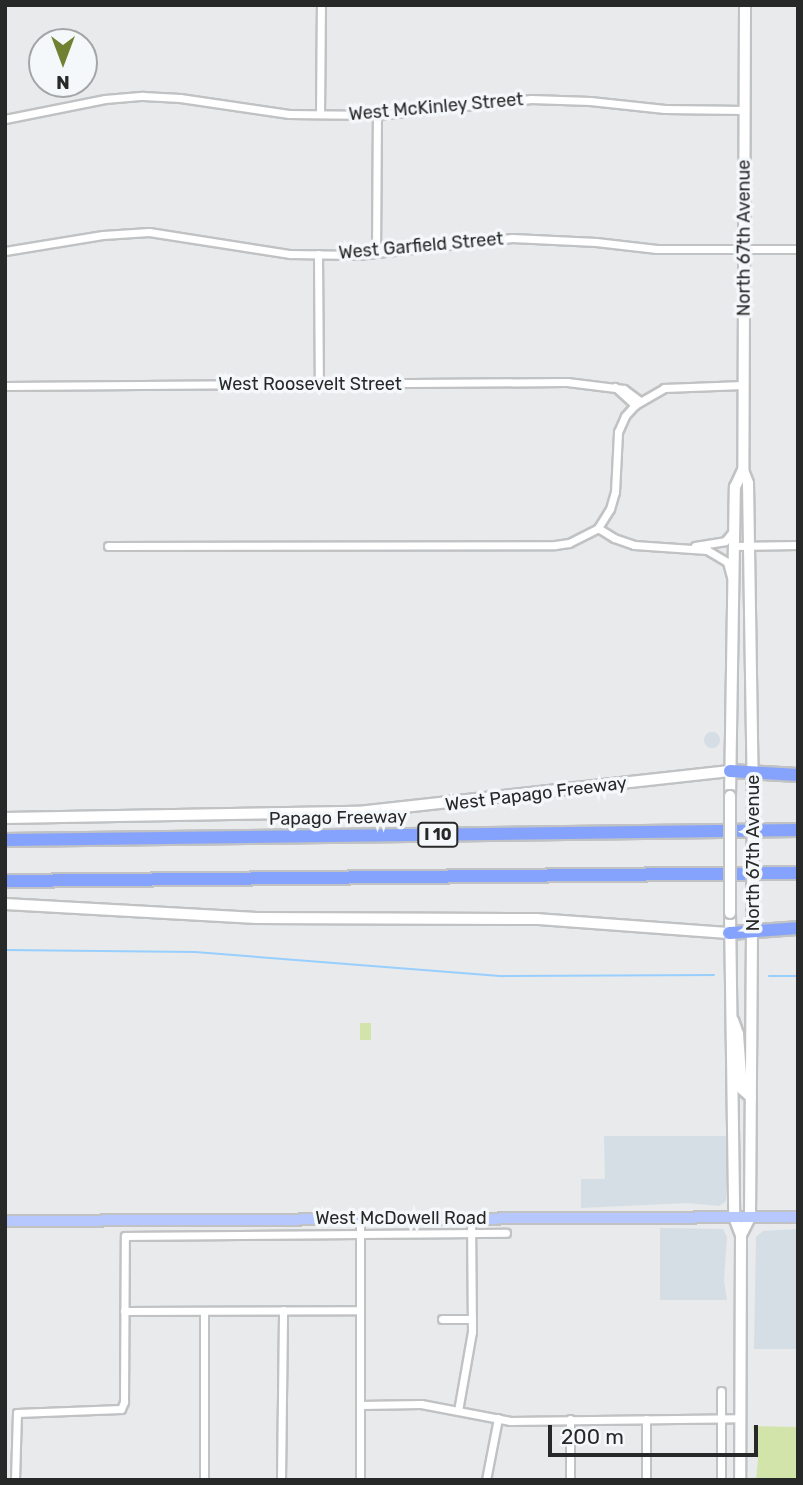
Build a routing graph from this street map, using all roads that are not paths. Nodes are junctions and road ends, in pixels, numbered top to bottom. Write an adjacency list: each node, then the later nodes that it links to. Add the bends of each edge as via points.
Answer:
1 (321, 5): 4 (street)
2 (745, 5): 3 (main road, North 67th Avenue)
3 (745, 110): 5 (street, West McKinley Street, via 522,99); 7 (main road, North 67th Avenue)
4 (320, 114): 5 (street, West McKinley Street); 6 (street, West McKinley Street, via 274,113 143,96)
5 (377, 115): 10 (street)
6 (5, 119)
7 (744, 250): 8 (street, West Garfield Street); 10 (street, West Garfield Street, via 529,238); 13 (main road, North 67th Avenue)
8 (798, 250)
9 (5, 251): 11 (street, West Garfield Street, via 149,232 266,252)
10 (376, 253): 11 (street, West Garfield Street)
11 (318, 254): 12 (street)
12 (319, 384): 14 (street, West Roosevelt Street); 15 (street, West Roosevelt Street, via 567,382 624,389)
13 (743, 385): 15 (street, via 674,386); 16 (main road, North 67th Avenue)
14 (5, 386)
15 (637, 403): 17 (street, via 618,432 615,492)
16 (743, 470): 18 (main road, North 67th Avenue, via 735,487); 22 (main road, North 67th Avenue, via 748,484)
17 (598, 528): 20 (street, via 555,545); 23 (street, via 634,545)
18 (734, 529): 21 (main road, North 67th Avenue); 23 (street, via 724,541)
19 (798, 545): 22 (street)
20 (108, 546)
21 (734, 546): 22 (street); 24 (main road, North 67th Avenue)
22 (749, 546): 26 (main road, North 67th Avenue)
23 (695, 547): 24 (street, via 727,562)
24 (733, 594): 25 (main road, North 67th Avenue)
25 (730, 771): 26 (highway); 28 (main road, West Papago Freeway, via 358,813); 35 (main road, North 67th Avenue, bridge, via 730,912)
26 (753, 771): 27 (highway); 36 (main road, North 67th Avenue, bridge)
27 (798, 775)
28 (5, 818)
29 (798, 830): 30 (highway, Papago Freeway / I 10)
30 (5, 840)
31 (798, 873): 32 (highway)
32 (5, 881)
33 (5, 904): 35 (main road, via 257,918 526,919)
34 (798, 928): 36 (highway)
35 (723, 932): 36 (highway); 37 (main road, North 67th Avenue, via 729,962)
36 (752, 933): 38 (main road, North 67th Avenue)
37 (729, 1006): 38 (main road, via 737,1034 742,1089); 39 (main road, North 67th Avenue)
38 (751, 1097): 40 (main road, North 67th Avenue)
39 (734, 1217): 40 (main road, West McDowell Road); 42 (main road, West McDowell Road); 48 (main road, North 67th Avenue)
40 (750, 1217): 41 (main road, West McDowell Road); 48 (main road, North 67th Avenue)
41 (798, 1217)
42 (471, 1218): 43 (main road, West McDowell Road); 46 (street)
43 (360, 1219): 44 (main road, West McDowell Road); 47 (street)
44 (5, 1221)
45 (506, 1233): 46 (street, West McDowell Road)
46 (471, 1234): 47 (street, West McDowell Road); 54 (street)
47 (360, 1235): 50 (street); 51 (street, West McDowell Road, via 125,1236)
48 (741, 1235): 59 (main road, North 67th Avenue)
49 (283, 1310): 50 (street); 52 (street); 65 (street)
50 (360, 1310): 56 (street)
51 (124, 1311): 52 (street); 63 (street, via 121,1409 17,1413)
52 (204, 1311): 64 (street)
53 (442, 1319): 54 (street)
54 (472, 1319): 57 (street)
55 (721, 1391): 62 (street)
56 (360, 1405): 57 (street, via 421,1404); 66 (street)
57 (458, 1411): 58 (street)
58 (498, 1418): 60 (street); 67 (street)
59 (740, 1418): 62 (street); 71 (main road, North 67th Avenue)
60 (570, 1419): 61 (street); 68 (street)
61 (646, 1419): 62 (street); 69 (street)
62 (722, 1419): 70 (street)
63 (15, 1480)
64 (204, 1480)
65 (281, 1480)
66 (360, 1480)
67 (486, 1480)
68 (570, 1480)
69 (646, 1480)
70 (721, 1480)
71 (740, 1480)

